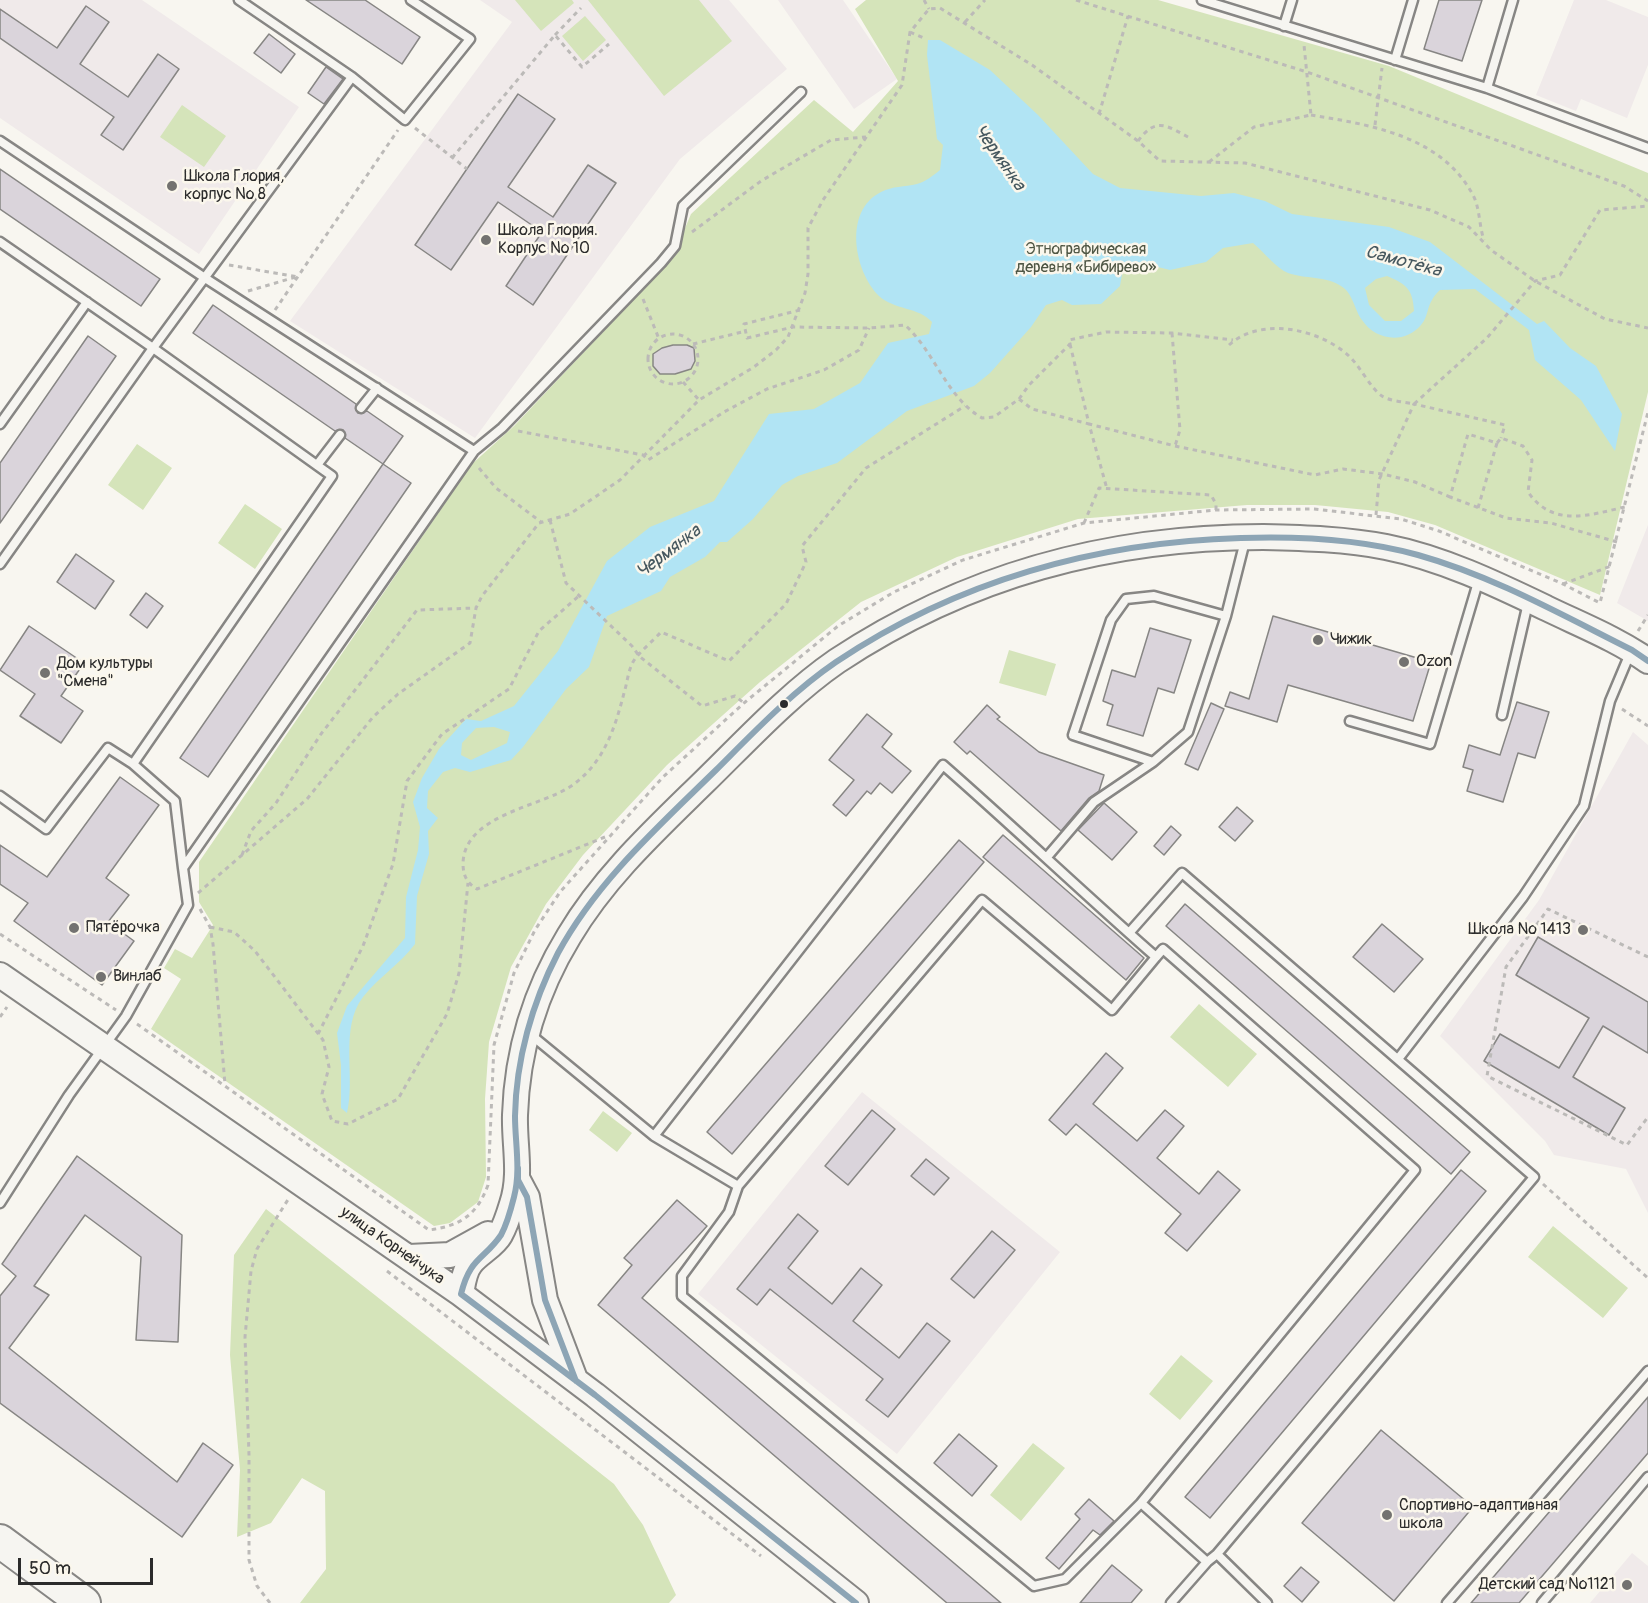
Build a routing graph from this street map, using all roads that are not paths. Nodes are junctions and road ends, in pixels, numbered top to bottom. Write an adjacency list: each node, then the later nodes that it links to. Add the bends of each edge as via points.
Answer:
1 (239, 0): 9 (lane)
2 (1202, 0): 7 (lane)
3 (1292, 0): 7 (lane)
4 (1413, 0): 8 (lane)
5 (1513, 0): 10 (lane)
6 (415, 1): 9 (lane, via 470,39 405,120)
7 (1284, 26): 8 (lane)
8 (1395, 60): 10 (lane)
9 (352, 77): 15 (lane)
10 (1487, 88): 13 (lane)
11 (801, 92): 22 (lane, via 683,206 675,246 502,428)
12 (0, 141): 15 (lane)
13 (1648, 148)
14 (0, 242): 16 (lane)
15 (205, 278): 17 (lane); 18 (lane)
16 (87, 302): 17 (lane); 20 (lane)
17 (153, 348): 23 (lane); 25 (lane)
18 (377, 388): 19 (lane); 22 (lane)
19 (361, 408)
20 (0, 424)
21 (340, 435): 23 (lane)
22 (472, 454): 36 (lane)
23 (317, 465): 33 (lane, via 332,476)
24 (1245, 537): 26 (street, via 1295,537 1387,547); 28 (lane); 40 (street, via 1153,543 1057,561 982,585 916,614 834,663 762,724 595,895 545,981)
25 (0, 564)
26 (1480, 578): 27 (street); 31 (lane, via 1430,744)
27 (1529, 600): 29 (street); 30 (lane)
28 (1226, 616): 32 (lane, via 1188,732); 32 (lane, via 1154,596 1126,598 1111,621 1073,735)
29 (1640, 656): 42 (lane, via 1610,701 1584,806 1523,897)
30 (1502, 715)
31 (1350, 721)
32 (1153, 762): 35 (lane, via 1094,802)
33 (133, 764): 34 (lane, via 108,748 46,829); 36 (lane, via 175,801)
34 (0, 796)
35 (1047, 857): 37 (lane); 43 (lane, via 943,765)
36 (183, 868): 41 (lane, via 188,905)
37 (1129, 933): 38 (lane); 42 (lane, via 1182,873)
38 (1156, 957): 45 (lane, via 1112,1010 981,900); 55 (lane, via 1163,949 1414,1170)
39 (0, 975): 41 (street, улица Корнейчука)
40 (527, 1032): 43 (lane); 44 (street, via 517,1085)
41 (105, 1047): 46 (lane, via 69,1095); 48 (street, улица Корнейчука)
42 (1398, 1059): 57 (lane, via 1534,1177)
43 (654, 1136): 45 (lane)
44 (518, 1180): 47 (street); 50 (street, via 527,1197)
45 (738, 1186): 55 (lane, via 729,1212 682,1276 682,1296 1034,1586 1065,1579)
46 (0, 1203)
47 (507, 1217): 48 (street, via 492,1232 450,1255); 49 (street, via 499,1238 465,1272)
48 (409, 1257): 49 (street, улица Корнейчука)
49 (461, 1294): 51 (street, улица Корнейчука)
50 (545, 1300): 51 (street, via 537,1316 524,1326); 53 (street)
51 (499, 1322): 53 (street, улица Корнейчука)
52 (1648, 1371): 63 (lane)
53 (576, 1381): 60 (street, улица Корнейчука)
54 (1648, 1477): 64 (lane)
55 (1140, 1503): 58 (lane)
56 (0, 1541): 59 (highway)
57 (1218, 1554): 58 (lane); 62 (lane)
58 (1207, 1562): 61 (lane)
59 (84, 1603)
60 (856, 1603)
61 (1171, 1603)
62 (1267, 1603)
63 (1447, 1603)
64 (1542, 1603)

